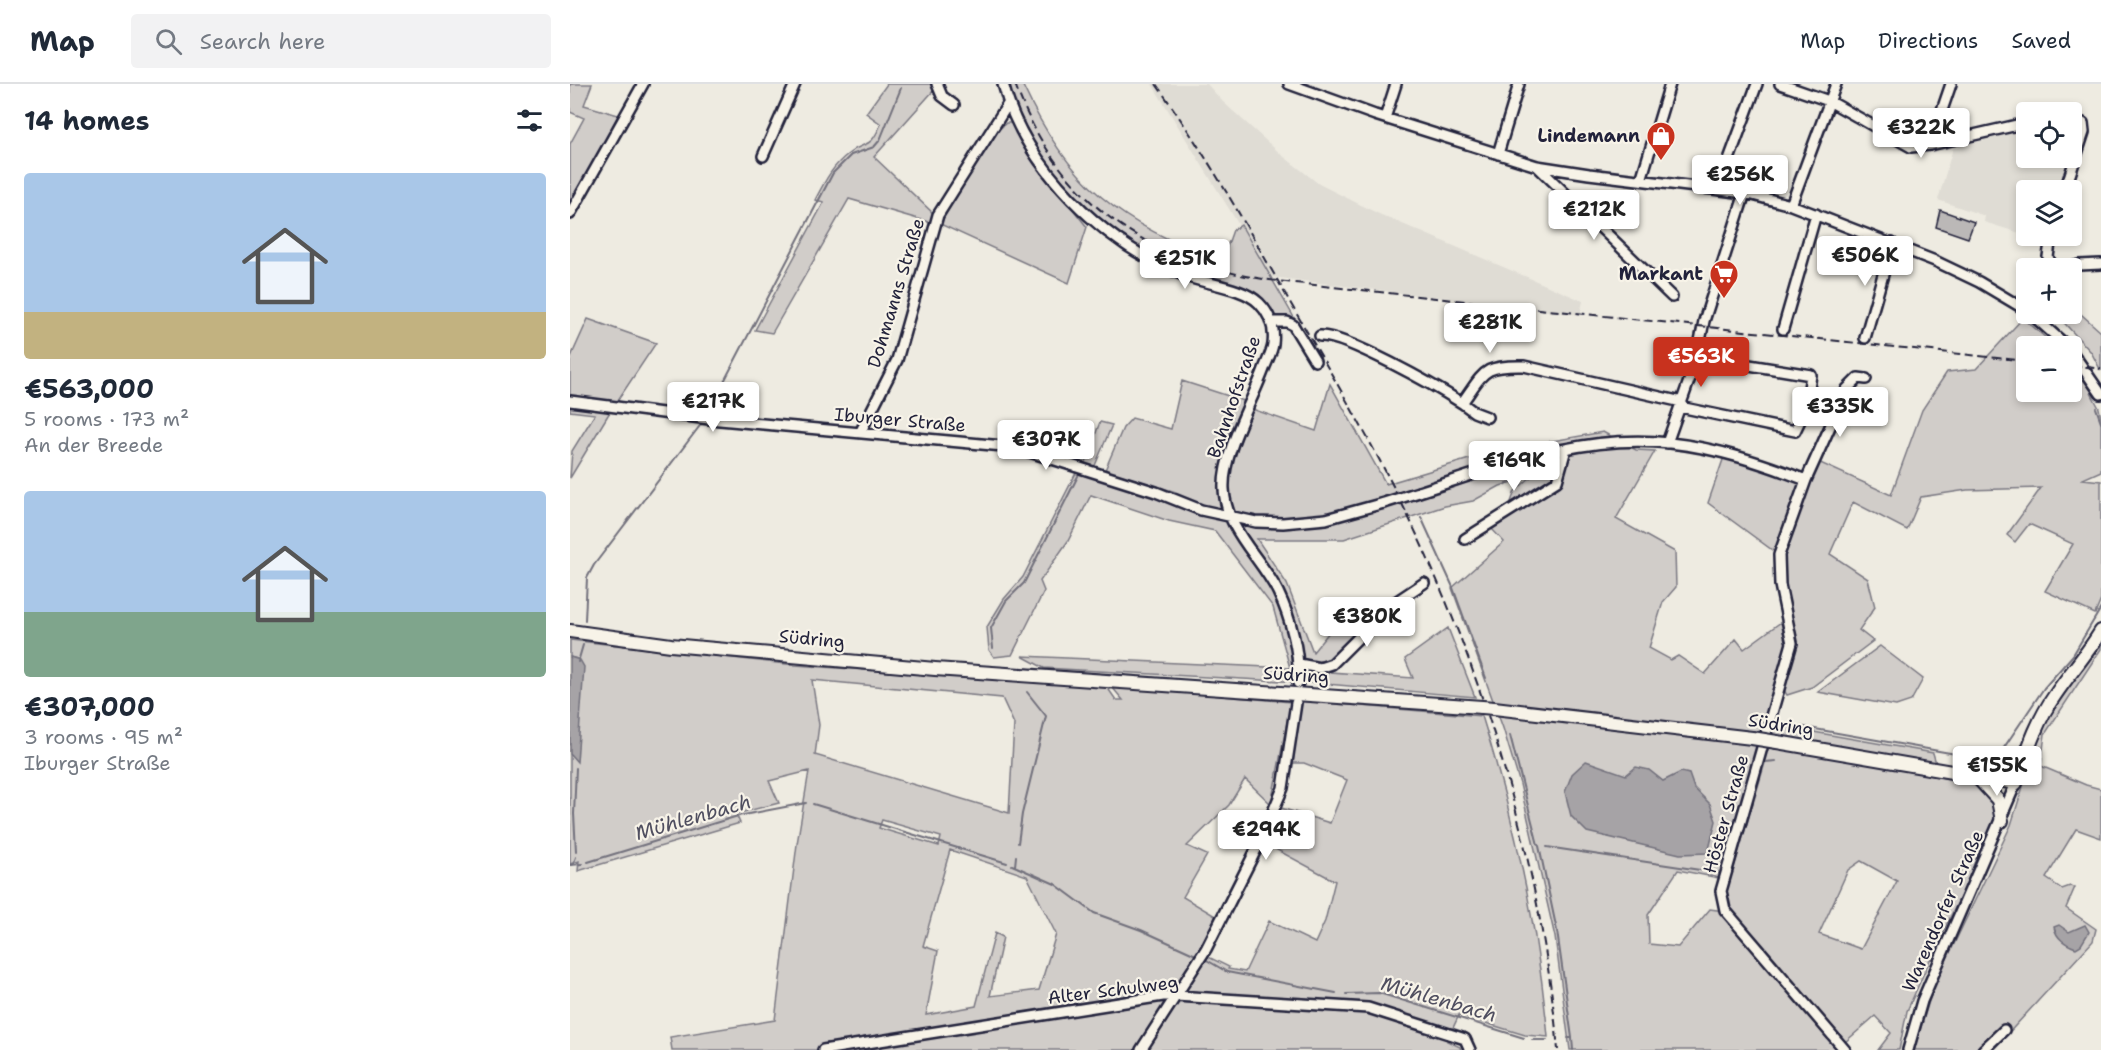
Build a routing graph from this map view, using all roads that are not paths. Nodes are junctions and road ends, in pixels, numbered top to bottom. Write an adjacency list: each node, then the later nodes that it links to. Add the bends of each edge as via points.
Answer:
1 (643, 84): 28 (street)
2 (795, 84): 22 (street)
3 (937, 84): 15 (street, via 942,96)
4 (1003, 84): 14 (street, Bahnhofstraße)
5 (1289, 84): 16 (street)
6 (1396, 84): 16 (street)
7 (1519, 84): 21 (street)
8 (1670, 84): 24 (street)
9 (1757, 84): 25 (street)
10 (1780, 84): 13 (street)
11 (1836, 84): 13 (street)
12 (1951, 84): 20 (street)
13 (1829, 101): 20 (street, via 1911,147); 27 (street)
14 (1008, 104): 35 (street, Bahnhofstraße, via 1040,161 1075,205 1159,266 1243,292 1259,302); 50 (street, Dohmanns Straße, via 938,215 897,360)
15 (954, 105)
16 (1385, 118): 21 (street)
17 (2082, 123): 19 (street)
18 (2016, 125): 20 (street)
19 (2082, 138)
20 (1930, 145)
21 (1498, 154): 23 (street)
22 (763, 156)
23 (1536, 166): 24 (street); 33 (street)
24 (1641, 180): 25 (street)
25 (1718, 189): 26 (street)
26 (1744, 193): 27 (street); 42 (street, via 1704,321)
27 (1791, 205): 29 (street)
28 (570, 214)
29 (1816, 214): 30 (street); 37 (street)
30 (1892, 243): 34 (street, via 1967,275); 40 (street)
31 (2101, 264): 32 (street)
32 (2082, 265)
33 (1672, 297)
34 (2016, 304)
35 (1272, 322): 41 (street, Bahnhofstraße, via 1293,325); 54 (street, Bahnhofstraße, via 1273,345 1226,467 1224,488)
36 (2042, 324): 39 (street)
37 (1783, 329)
38 (1320, 336): 47 (street, via 1331,335)
39 (2056, 336)
40 (1864, 338)
41 (1315, 361)
42 (1696, 361): 48 (street); 48 (street, via 1811,375 1806,408 1795,431)
43 (2082, 366): 45 (street)
44 (1866, 379): 53 (street, via 1858,378 1847,389)
45 (2101, 394)
46 (570, 401): 50 (street, Iburger Straße)
47 (1462, 403): 48 (street, via 1489,368 1500,365 1524,366); 49 (street)
48 (1681, 404): 51 (street)
49 (1487, 417)
50 (860, 434): 54 (street, Iburger Straße, via 1014,447)
51 (1667, 443): 52 (street, Iburger Straße); 53 (street, Iburger Straße, via 1738,457)
52 (1566, 448): 54 (street, Iburger Straße, bridge, via 1346,514 1305,522); 55 (street, via 1557,481)
53 (1806, 480): 70 (street, Höster Straße, via 1779,555 1780,585 1792,643 1722,891 1725,910)
54 (1230, 518): 59 (street, via 1278,591)
55 (1466, 538)
56 (1424, 583): 59 (street, via 1391,605 1332,664 1320,668)
57 (570, 631): 62 (main road, Südring, bridge, via 671,645 935,669 1488,707 1752,738)
58 (2101, 631): 63 (main road, Warendorfer Straße, via 2035,728)
59 (1299, 664): 60 (street)
60 (1298, 683)
61 (1296, 703): 65 (street, via 1283,788 1206,949)
62 (1978, 777): 63 (main road, Südring); 64 (main road, via 1998,800)
63 (2016, 783): 64 (street, Warendorfer Straße)
64 (2002, 821): 71 (street, Warendorfer Straße, via 1922,1001)
65 (1176, 996): 67 (street, Alter Schulweg); 68 (street); 69 (street, Alter Schulweg, via 1368,1008 1464,1039)
66 (2004, 1030): 72 (street)
67 (823, 1050)
68 (1141, 1050)
69 (1470, 1050)
70 (1845, 1050)
71 (1908, 1050)
72 (1983, 1050)

